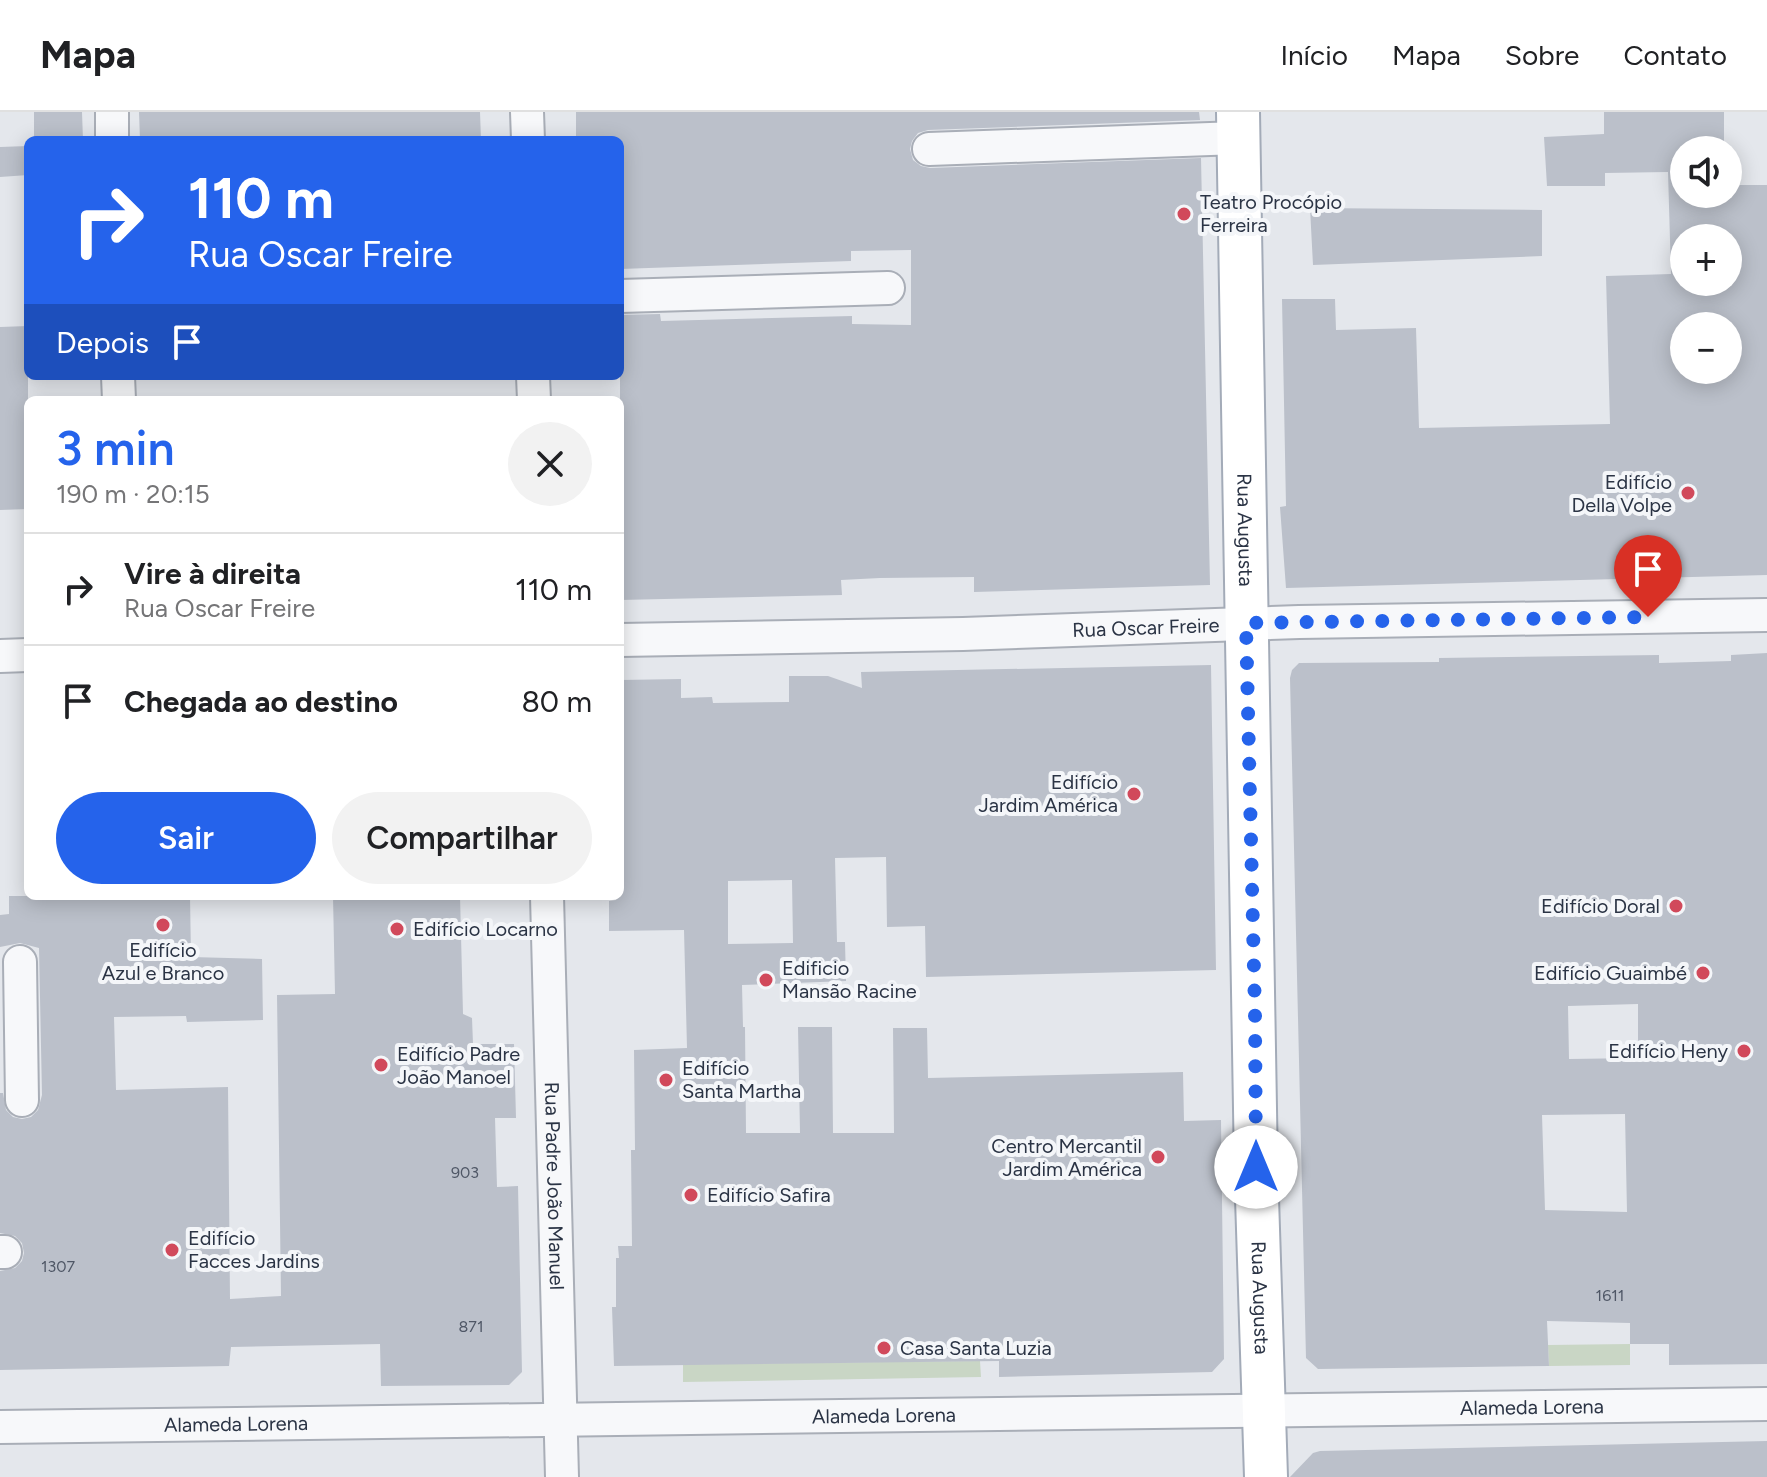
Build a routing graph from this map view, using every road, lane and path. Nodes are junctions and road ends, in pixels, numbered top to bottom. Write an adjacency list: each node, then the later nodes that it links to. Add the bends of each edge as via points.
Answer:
1 (112, 112): 4 (street)
2 (527, 112): 5 (street)
3 (1238, 125): 6 (street); 10 (main road, Rua Augusta)
4 (112, 136)
5 (528, 136)
6 (929, 149)
7 (888, 288): 8 (street)
8 (624, 296)
9 (1767, 615): 10 (street, Rua Oscar Freire)
10 (1246, 623): 11 (street, Rua Oscar Freire); 19 (main road, Rua Augusta)
11 (624, 640)
12 (24, 655): 13 (street)
13 (0, 656)
14 (547, 900): 20 (street, Rua Padre João Manuel)
15 (20, 962): 16 (street)
16 (10, 1031): 17 (street)
17 (22, 1100)
18 (1767, 1404): 19 (street, Alameda Lorena)
19 (1264, 1412): 20 (street, Alameda Lorena); 23 (main road, Rua Augusta)
20 (561, 1421): 21 (street, Alameda Lorena); 22 (street, Rua Padre João Manuel)
21 (0, 1427)
22 (562, 1477)
23 (1266, 1477)

